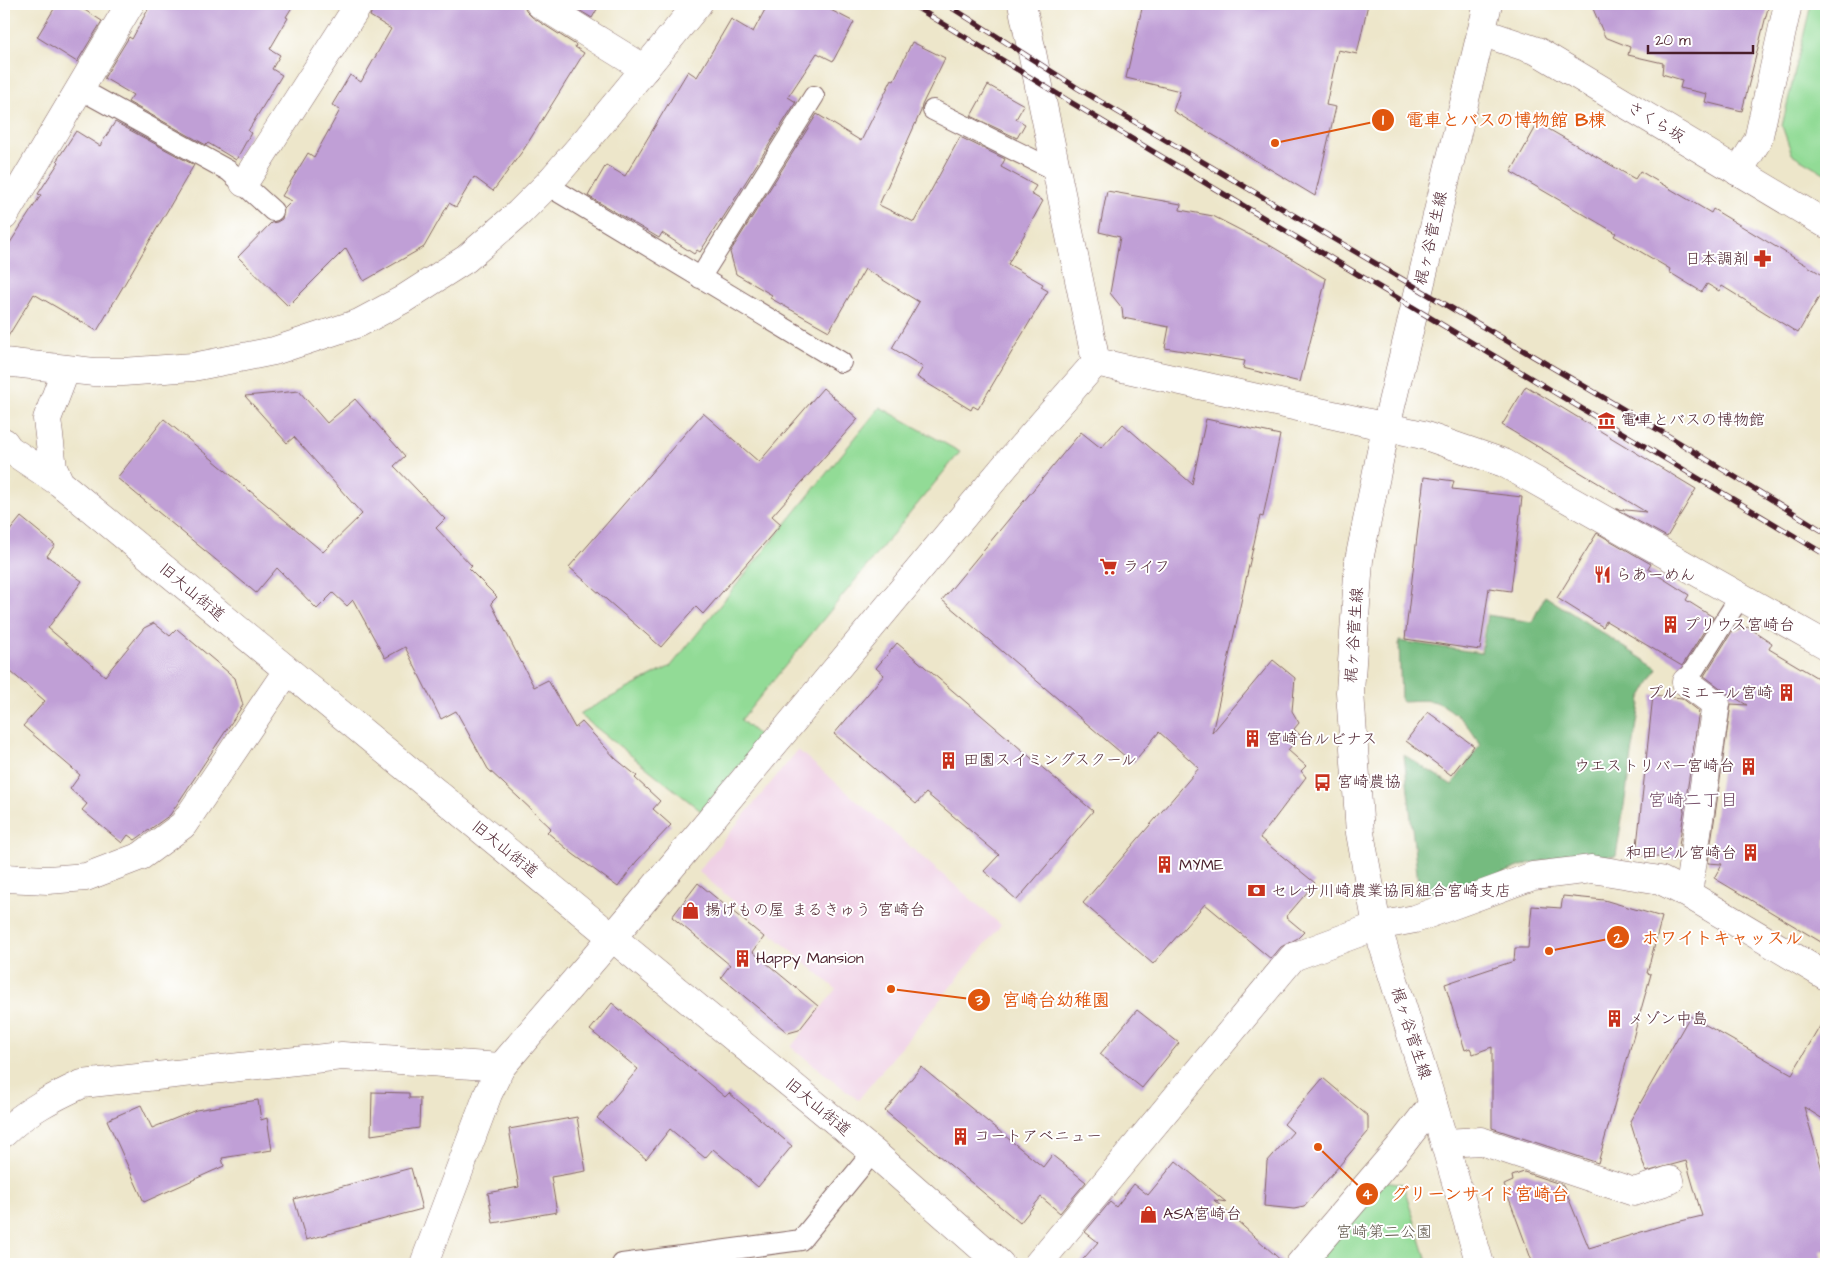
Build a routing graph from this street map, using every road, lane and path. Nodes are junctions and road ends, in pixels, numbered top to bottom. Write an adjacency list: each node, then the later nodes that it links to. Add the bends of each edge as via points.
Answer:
1 (130, 4): 10 (street)
2 (359, 4): 15 (street)
3 (540, 4): 9 (street)
4 (698, 4): 9 (street)
5 (1022, 4): 13 (street)
6 (1488, 4): 8 (street, 梶ヶ谷菅生線)
7 (1788, 4): 14 (street, via 1758,140)
8 (1481, 32): 14 (street, さくら坂, via 1537,51); 25 (street, 梶ヶ谷菅生線)
9 (645, 68): 16 (street)
10 (80, 89): 15 (lane, via 229,171); 18 (street)
11 (814, 96): 20 (lane)
12 (933, 110): 13 (lane)
13 (1056, 171): 23 (street)
14 (1738, 172): 19 (street, さくら坂)
15 (244, 183): 17 (lane)
16 (546, 185): 20 (lane); 24 (street, via 466,259 402,300 358,323 274,352 193,368 123,372)
17 (273, 211)
18 (4, 216)
19 (1826, 224)
20 (700, 278): 22 (lane)
21 (4, 362): 24 (street)
22 (841, 362)
23 (1096, 362): 25 (street); 35 (street, via 1000,472)
24 (66, 369): 27 (street, via 47,419 53,468)
25 (1386, 427): 28 (street, via 1423,435 1504,463); 34 (street, 梶ヶ谷菅生線, via 1359,560 1350,692 1360,833)
26 (4, 442): 27 (street, 旧大山街道, via 9,449)
27 (60, 483): 30 (street, 旧大山街道)
28 (1741, 596): 29 (street); 31 (lane)
29 (1826, 645)
30 (288, 671): 32 (street, via 183,825 141,856 86,877 48,880); 35 (street, 旧大山街道)
31 (1686, 682): 33 (street, via 1716,704)
32 (4, 878)
33 (1688, 894): 34 (street, via 1660,880 1592,869 1533,876 1415,919); 36 (street)
34 (1377, 926): 38 (street, 梶ヶ谷菅生線); 46 (street, via 1293,957)
35 (612, 938): 37 (street); 41 (street, 旧大山街道)
36 (1826, 976)
37 (501, 1067): 39 (street, via 342,1056 82,1084 49,1099); 43 (street)
38 (1433, 1104): 40 (street, 梶ヶ谷菅生線); 47 (street)
39 (4, 1132)
40 (1445, 1143): 42 (street, via 1481,1141 1634,1192); 48 (street, 梶ヶ谷菅生線)
41 (873, 1152): 44 (lane, via 801,1240); 45 (street, 旧大山街道)
42 (1670, 1180)
43 (424, 1264)
44 (622, 1264)
45 (1000, 1264)
46 (1038, 1264)
47 (1300, 1264)
48 (1480, 1264)

